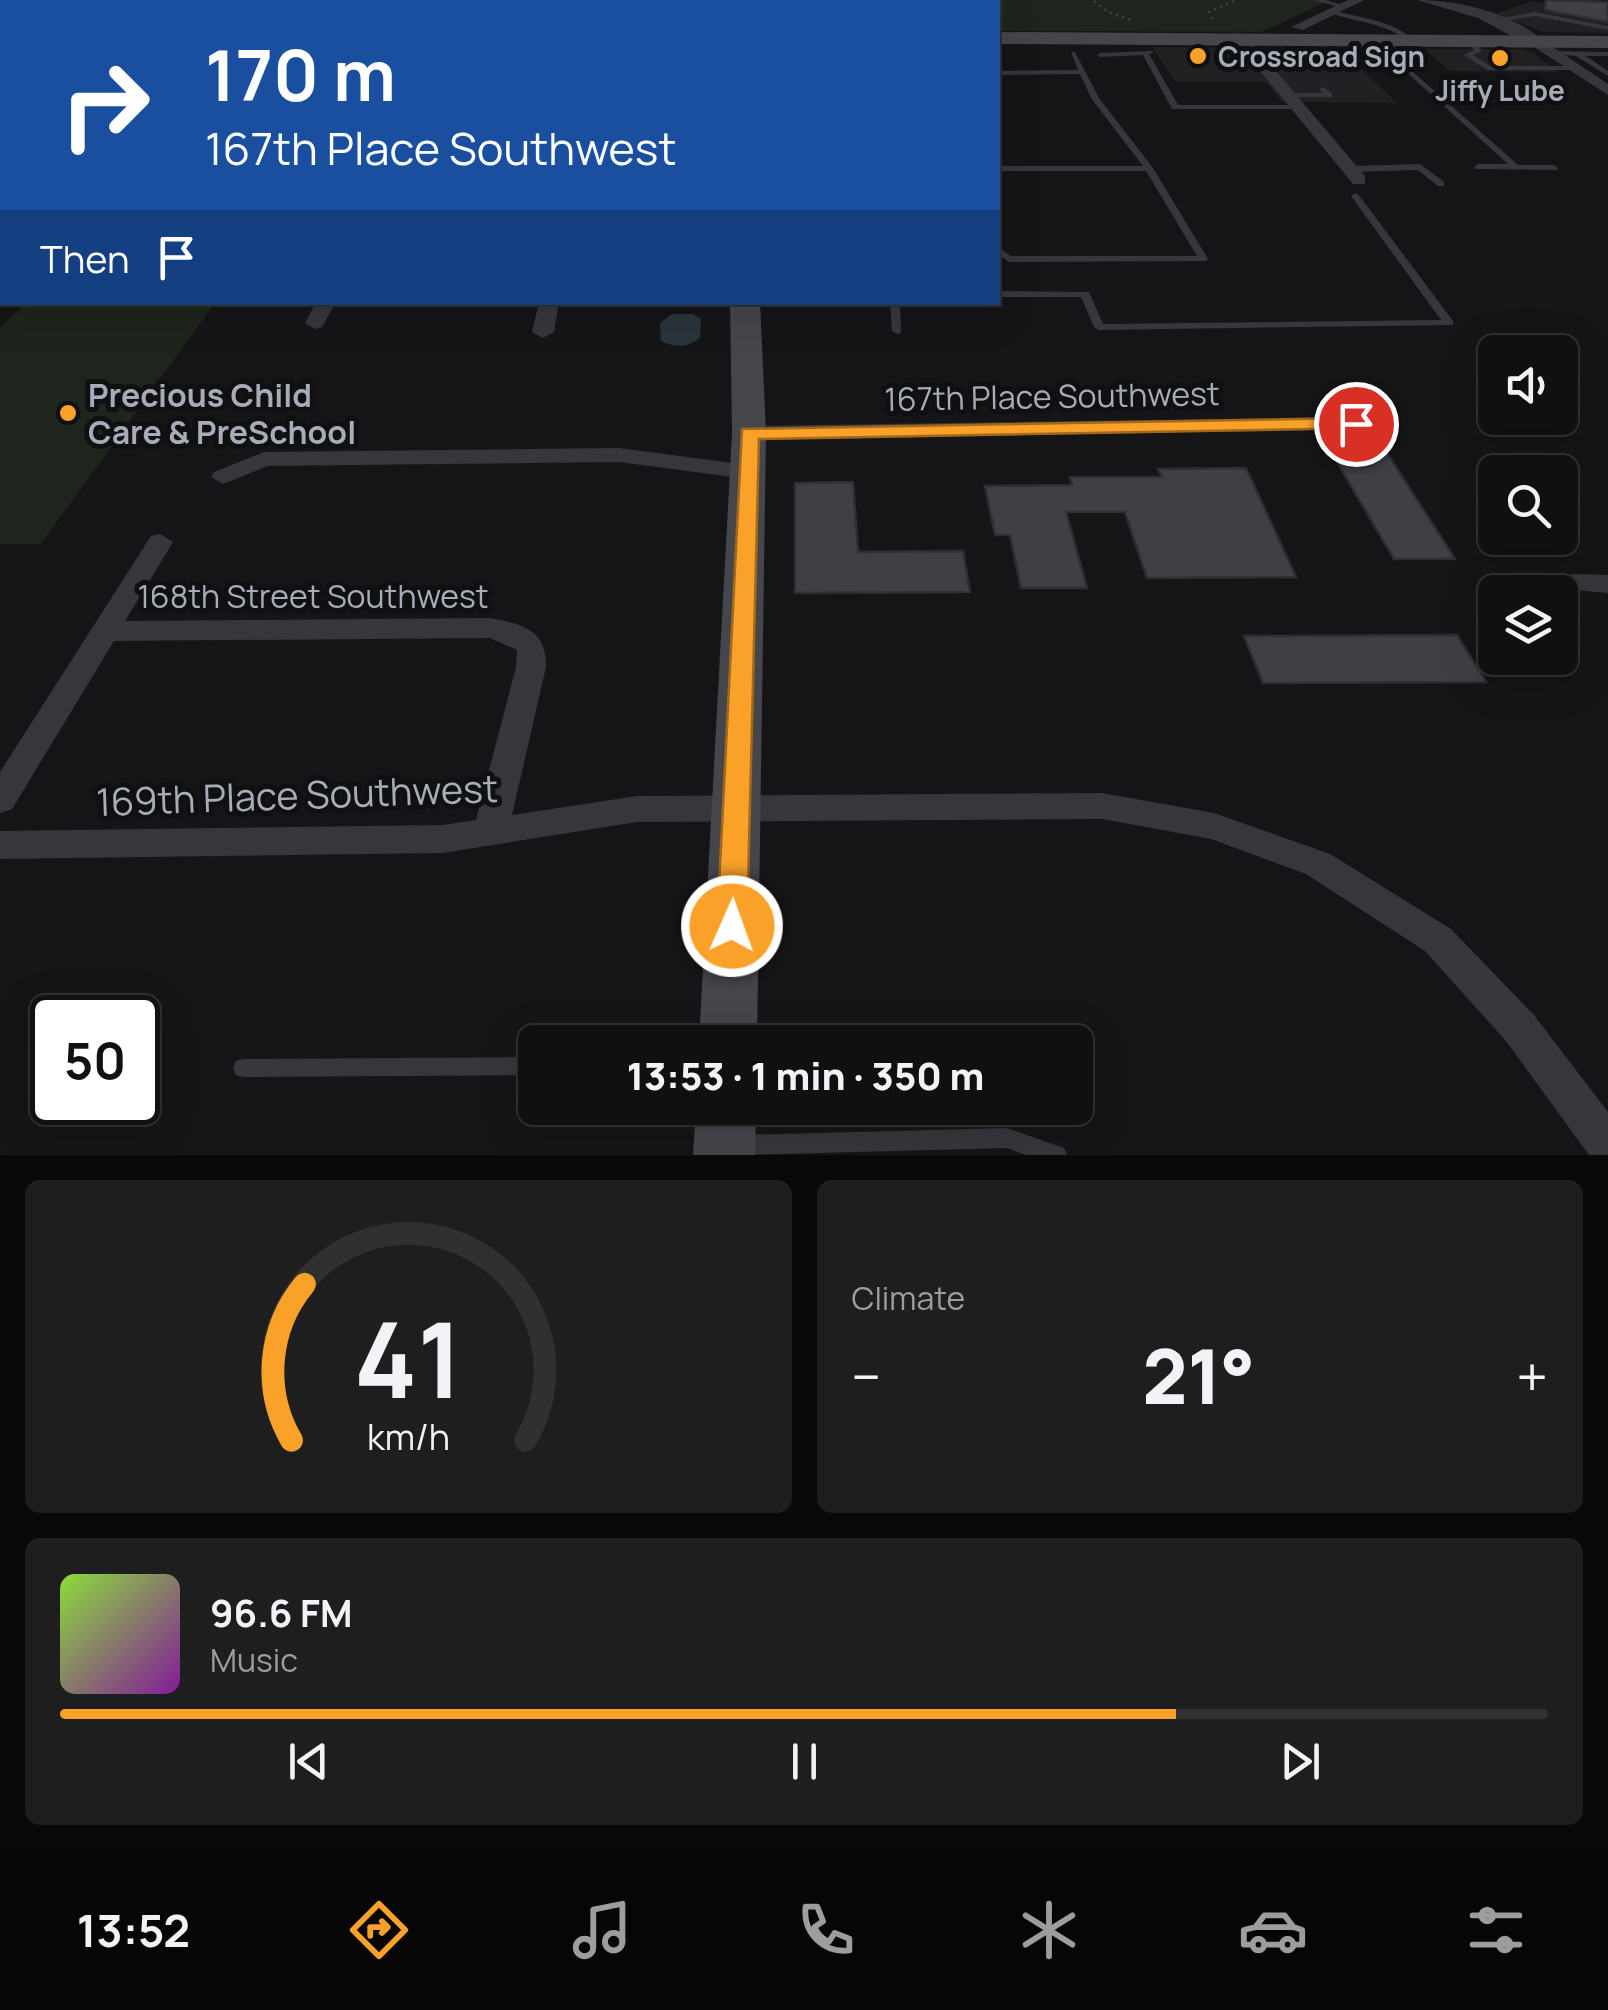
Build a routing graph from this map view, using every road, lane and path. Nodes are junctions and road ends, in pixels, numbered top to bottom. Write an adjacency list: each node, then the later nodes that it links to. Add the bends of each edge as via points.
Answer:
1 (1236, 0): 6 (path, via 1209,12)
2 (1316, 0): 5 (lane)
3 (1425, 0): 7 (street)
4 (1094, 1): 11 (path, via 1124,15)
5 (1345, 6): 9 (street); 14 (lane)
6 (1213, 20)
7 (1494, 20): 8 (lane, via 1535,14); 16 (street)
8 (1608, 28)
9 (1306, 34): 12 (main road); 13 (main road); 21 (lane, via 1322,50 1276,50 1278,58)
10 (1000, 38): 18 (main road)
11 (1143, 40): 12 (main road); 18 (main road); 20 (lane); 28 (lane, via 1174,107)
12 (1242, 40): 21 (street)
13 (1376, 41): 14 (main road); 31 (lane)
14 (1412, 41): 15 (main road)
15 (1469, 42): 16 (main road); 22 (lane, via 1479,51 1468,55 1488,68)
16 (1536, 42): 17 (main road); 22 (street)
17 (1608, 42)
18 (1068, 46): 23 (lane)
19 (1608, 54): 22 (lane)
20 (1100, 55)
21 (1257, 58): 28 (street)
22 (1576, 61): 25 (street)
23 (1083, 72): 24 (lane); 30 (lane)
24 (1000, 73)
25 (1603, 78): 26 (street)
26 (1608, 91)
27 (1328, 95): 28 (lane)
28 (1293, 101): 34 (street)
29 (1478, 167): 31 (lane)
30 (1149, 168): 33 (lane); 36 (lane, via 1204,259 1008,258)
31 (1516, 168): 32 (lane)
32 (1554, 168)
33 (1000, 169)
34 (1355, 182): 35 (lane, via 1420,168); 37 (lane, via 1449,323 1099,326 1085,294)
35 (1441, 184)
36 (1000, 252)
37 (1000, 294)
38 (325, 305): 42 (street)
39 (549, 305): 44 (street)
40 (746, 305): 46 (main road)
41 (894, 305): 43 (lane)
42 (316, 323)
43 (897, 331)
44 (543, 332)
45 (1356, 424): 46 (street, 167th Place Southwest)
46 (748, 452): 47 (street, 167th Place Southwest, via 264,460); 53 (main road)
47 (223, 477)
48 (160, 542): 51 (street)
49 (1578, 583): 50 (street)
50 (1608, 584)
51 (105, 631): 52 (street); 54 (street, 168th Street Southwest, via 490,628 520,638 532,646 531,667)
52 (0, 800)
53 (736, 811): 54 (street, 169th Place Southwest, via 637,810); 56 (main road); 60 (street, 169th Place Southwest, via 1102,806 1214,826 1318,864 1438,940 1520,1028)
54 (490, 834): 55 (street, 169th Place Southwest)
55 (0, 845)
56 (729, 1025)
57 (518, 1066): 58 (lane)
58 (243, 1068)
59 (725, 1136): 61 (lane, via 1007,1138)
60 (1608, 1146)
61 (1056, 1155)

